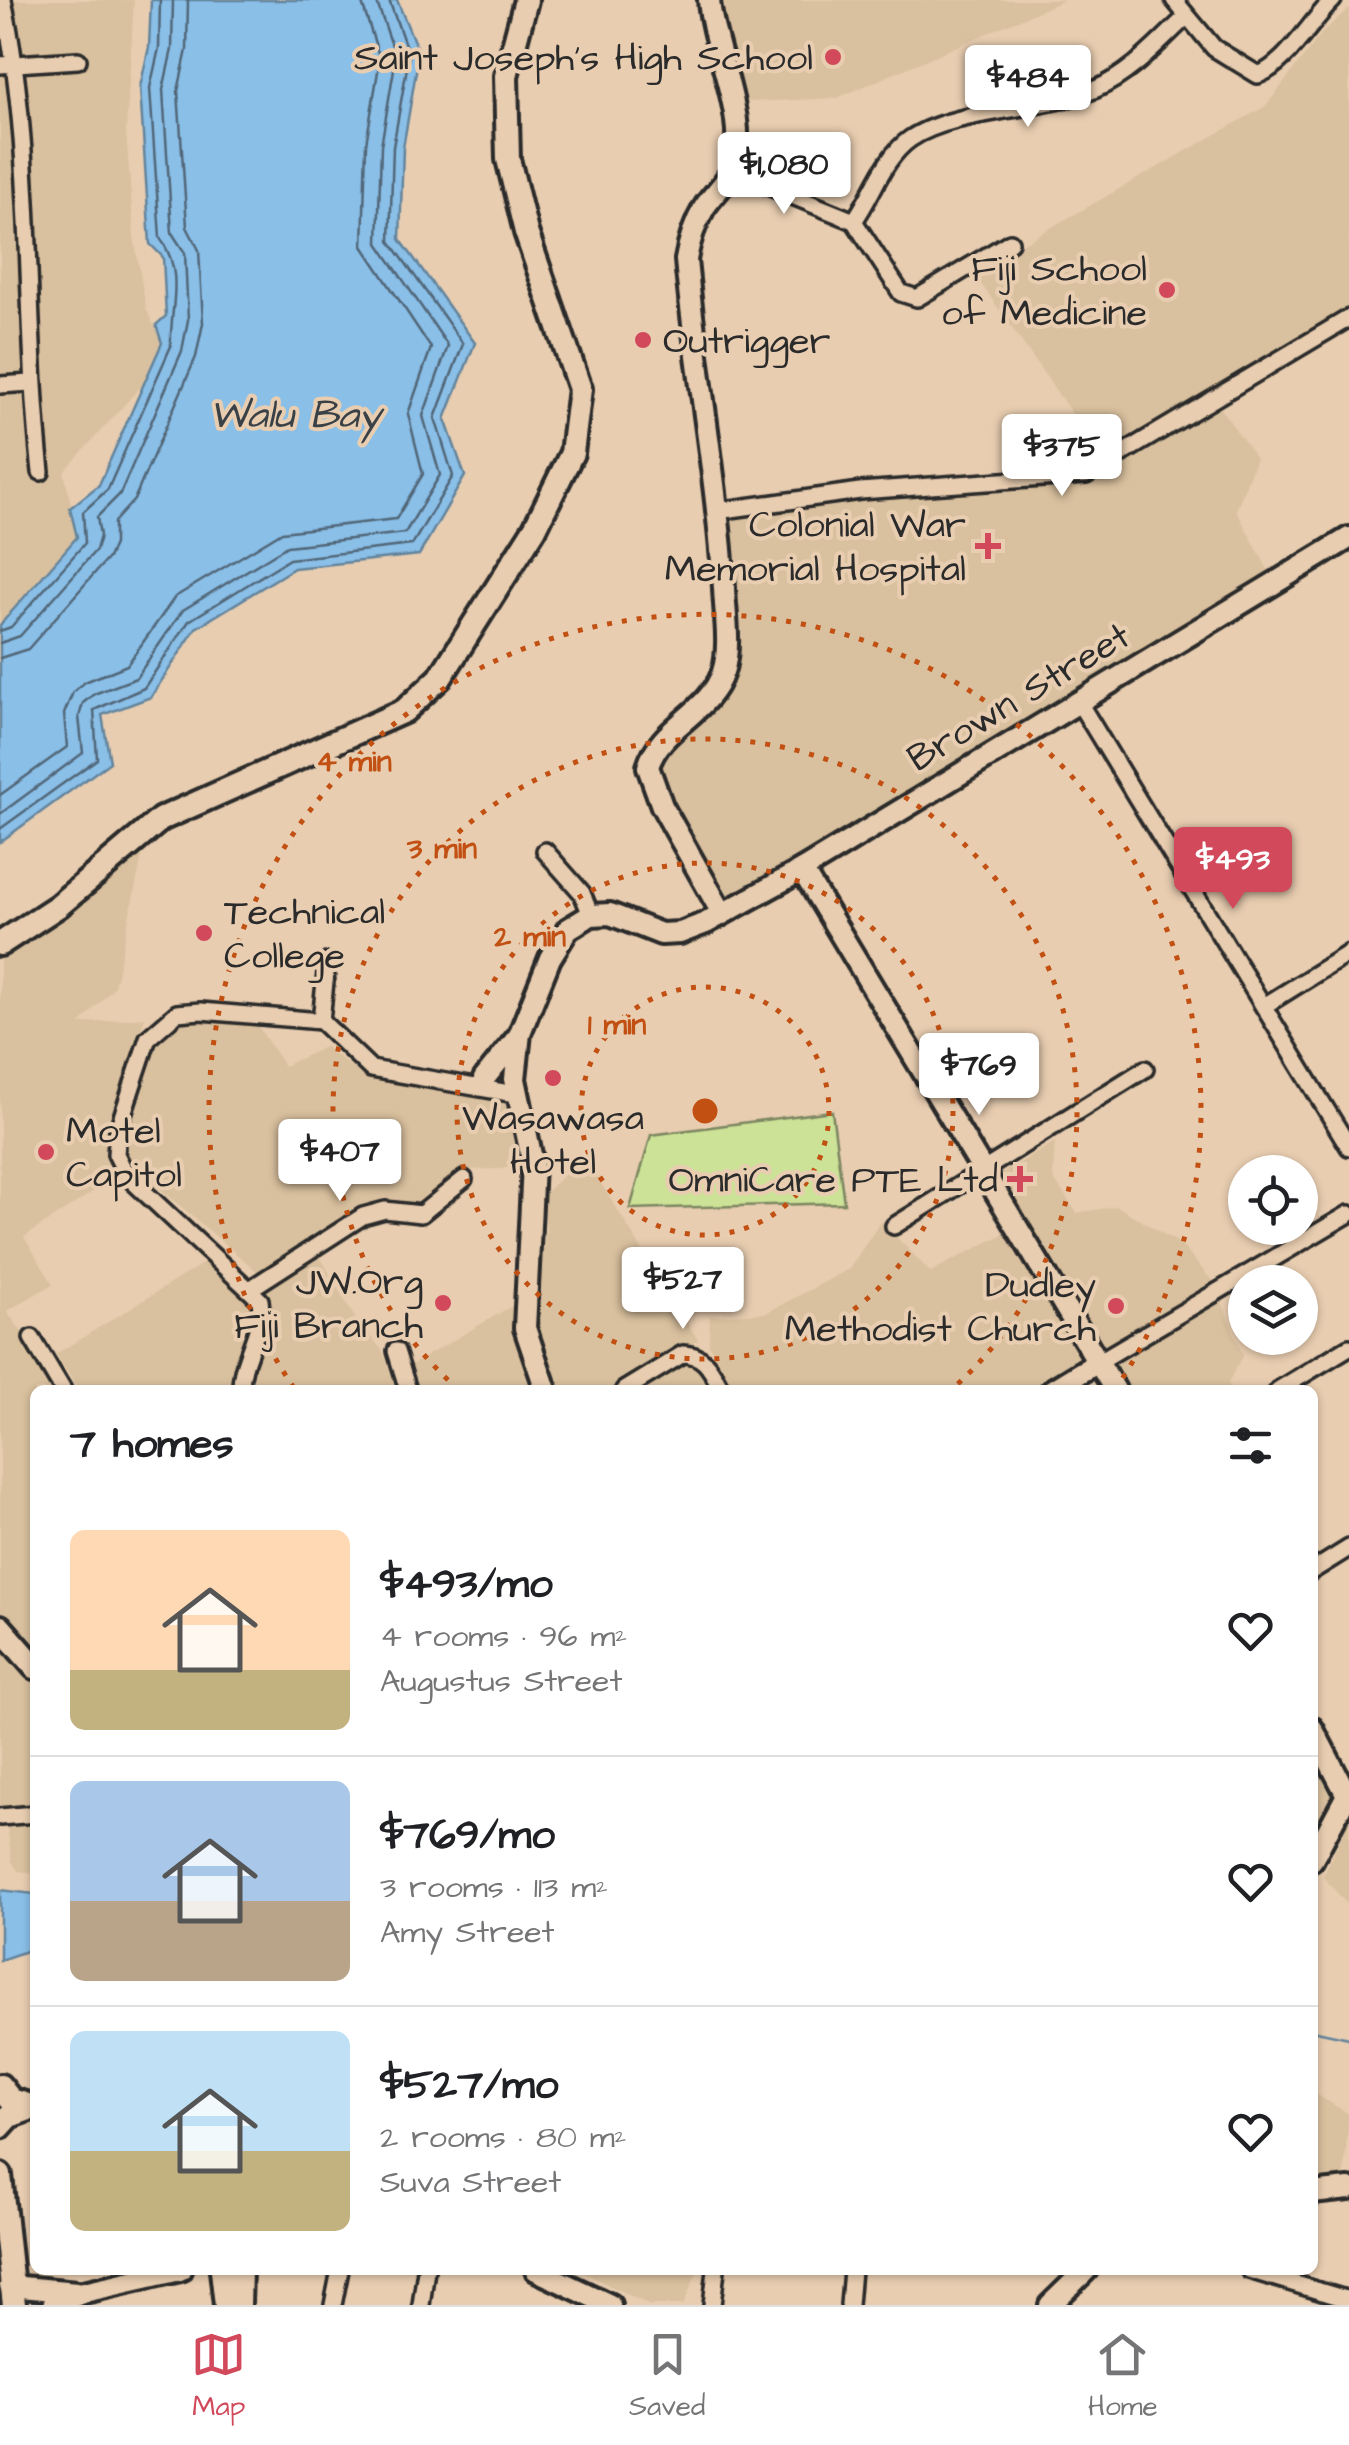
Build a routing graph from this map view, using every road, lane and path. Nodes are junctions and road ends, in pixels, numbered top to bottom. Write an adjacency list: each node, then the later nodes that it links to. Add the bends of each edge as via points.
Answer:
1 (3, 0): 8 (street)
2 (526, 0): 23 (highway, via 506,76 508,159 580,390 572,452 535,528 440,678 404,711 161,819 58,906)
3 (709, 0): 9 (main road, via 737,121)
4 (1174, 0): 6 (street)
5 (1333, 0): 6 (street, via 1275,69 1258,75 1214,48)
6 (1186, 17): 10 (street, via 1121,76 1093,90 908,140)
7 (78, 60): 8 (street)
8 (8, 64): 13 (street)
9 (731, 171): 10 (street); 16 (main road, via 704,208 686,260)
10 (854, 221): 11 (street, via 901,293 917,298)
11 (1010, 242)
12 (1349, 318): 16 (street, via 1086,475 860,491)
13 (32, 383): 14 (street); 15 (street)
14 (0, 385)
15 (42, 472)
16 (717, 511): 21 (main road, via 724,670 711,696 661,742 648,767 662,806)
17 (1349, 538): 18 (main road, Brown Street)
18 (1078, 701): 20 (main road, Brown Street); 26 (street)
19 (545, 851): 22 (street, via 582,893)
20 (802, 870): 21 (main road, Brown Street); 33 (main road)
21 (722, 913): 22 (main road, Brown Street, via 680,933 661,934 610,914)
22 (591, 914): 28 (main road, via 568,929 550,958)
23 (0, 944)
24 (1349, 953): 26 (street)
25 (327, 962): 27 (street)
26 (1264, 1006): 32 (street)
27 (321, 1020): 30 (street, via 370,1069); 37 (street, via 177,1014 148,1038 118,1129 116,1154 127,1176)
28 (520, 1033): 30 (main road); 31 (main road)
29 (1146, 1068): 33 (street)
30 (474, 1080): 31 (street)
31 (515, 1086): 45 (main road, via 533,1164 525,1328)
32 (1349, 1148)
33 (983, 1172): 36 (street); 41 (main road)
34 (464, 1179): 37 (street, via 421,1214 386,1210 363,1216)
35 (1349, 1214): 41 (street)
36 (894, 1226)
37 (250, 1289): 43 (street, via 261,1308)
38 (32, 1338): 42 (street)
39 (1349, 1348): 50 (street)
40 (396, 1352): 44 (street)
41 (1098, 1362): 48 (main road); 49 (main road)
42 (60, 1385)
43 (242, 1385)
44 (406, 1385)
45 (544, 1385)
46 (632, 1385): 47 (street, via 694,1354 704,1358)
47 (719, 1385)
48 (1060, 1385)
49 (1112, 1385)
50 (1286, 1385)
51 (1349, 1548): 52 (street)
52 (1318, 1567)
53 (0, 1627): 54 (highway)
54 (30, 1661)
55 (1318, 1739): 56 (main road)
56 (1348, 1795): 59 (main road)
57 (30, 1814): 58 (street)
58 (0, 1817)
59 (1318, 1849)
60 (0, 2086): 61 (highway, via 11,2100)
61 (30, 2106)
62 (30, 2109): 63 (highway)
63 (0, 2127)
64 (0, 2175): 78 (highway)
65 (1349, 2189): 66 (main road)
66 (1318, 2192)
67 (223, 2275): 81 (highway)
68 (240, 2275): 82 (highway)
69 (339, 2275): 83 (street)
70 (425, 2275): 84 (street)
71 (547, 2275): 85 (main road)
72 (715, 2275): 86 (street)
73 (852, 2275): 87 (street)
74 (1081, 2275): 88 (main road)
75 (1266, 2275): 79 (street)
76 (116, 2277): 77 (main road)
77 (84, 2292): 78 (main road); 80 (main road)
78 (12, 2296)
79 (1349, 2300)
80 (53, 2305)
81 (226, 2305)
82 (239, 2305)
83 (333, 2305)
84 (421, 2305)
85 (610, 2305)
86 (712, 2305)
87 (849, 2305)
88 (1050, 2305)

